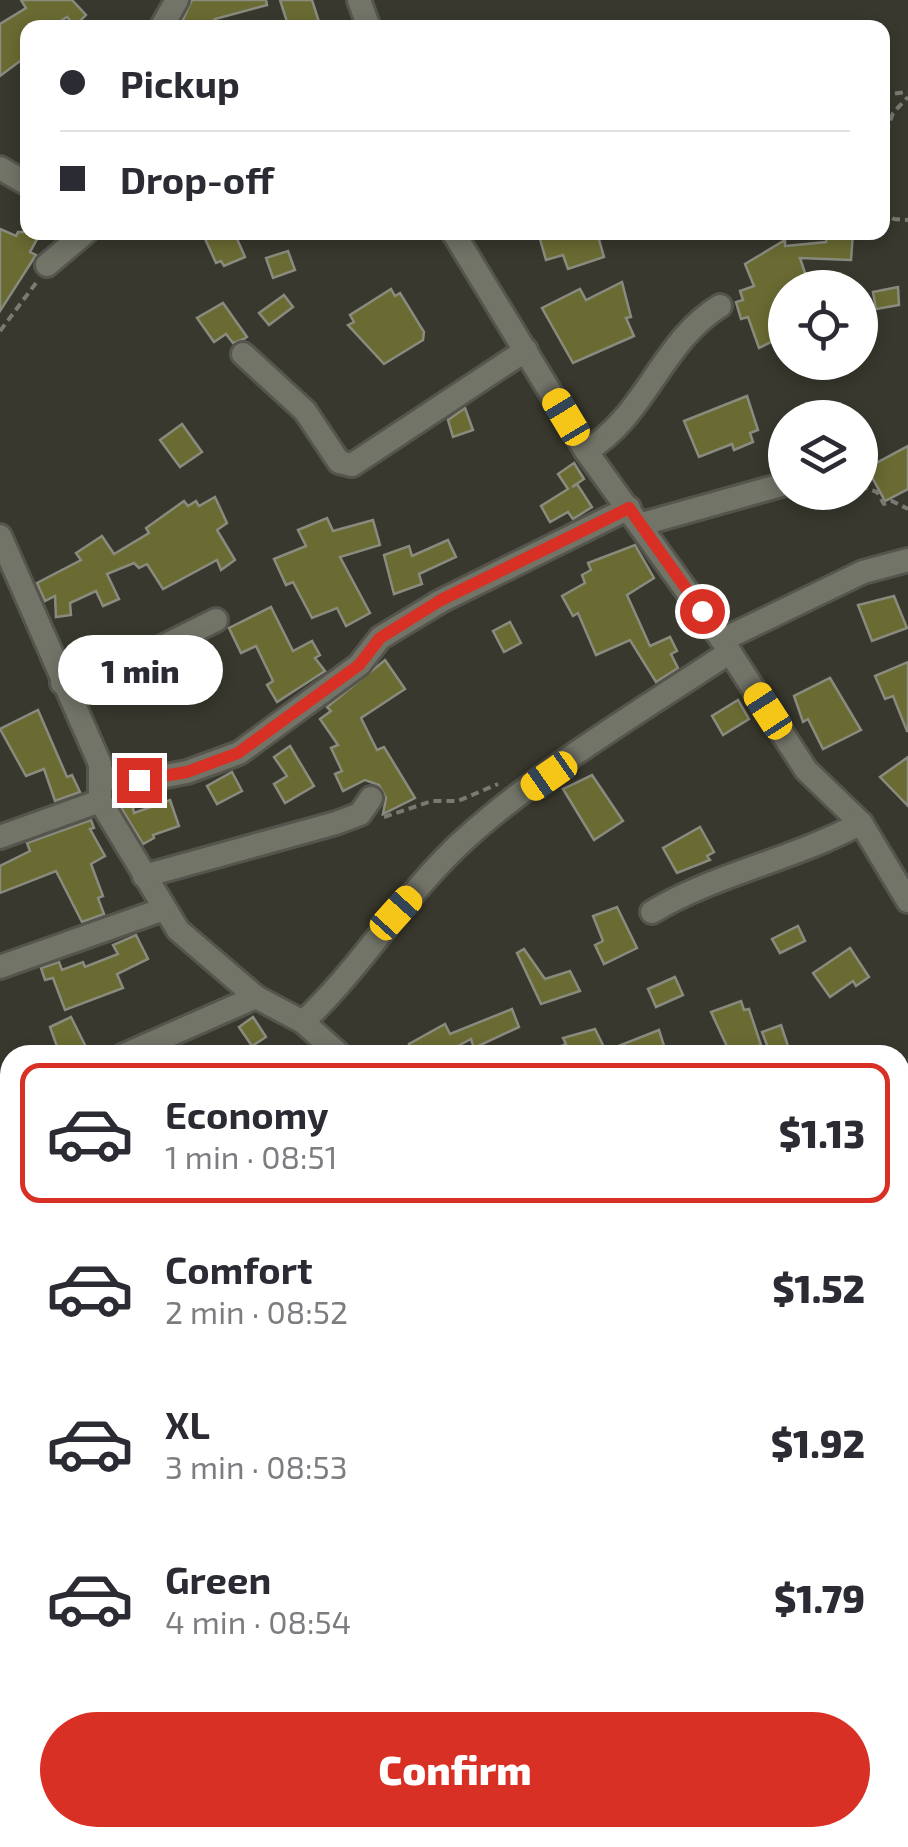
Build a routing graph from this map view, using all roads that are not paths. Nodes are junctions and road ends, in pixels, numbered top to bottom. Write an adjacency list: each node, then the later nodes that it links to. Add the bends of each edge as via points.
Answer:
1 (77, 240): 3 (street)
2 (458, 240): 5 (street)
3 (47, 265)
4 (720, 306): 7 (street, via 695,321 611,436)
5 (526, 350): 6 (street, via 352,465 338,462 305,412); 7 (street)
6 (243, 354)
7 (586, 450): 9 (street)
8 (768, 488): 9 (street)
9 (636, 516): 13 (street); 15 (street, via 441,600 380,638 359,665 238,753)
10 (0, 536): 14 (street)
11 (908, 560): 13 (street, via 863,572)
12 (216, 620): 14 (street, via 146,655)
13 (726, 646): 17 (street, via 806,770); 25 (street, via 466,838)
14 (62, 682): 15 (street, via 100,764)
15 (101, 789): 18 (street); 19 (street)
16 (365, 806): 19 (street, via 270,844)
17 (861, 824): 20 (street); 22 (street)
18 (0, 837)
19 (144, 876): 21 (street)
20 (908, 900)
21 (164, 909): 23 (street); 24 (street, via 178,930)
22 (652, 912)
23 (0, 967)
24 (256, 997): 25 (street); 26 (street)
25 (304, 1022): 27 (street)
26 (147, 1045)
27 (329, 1045)

